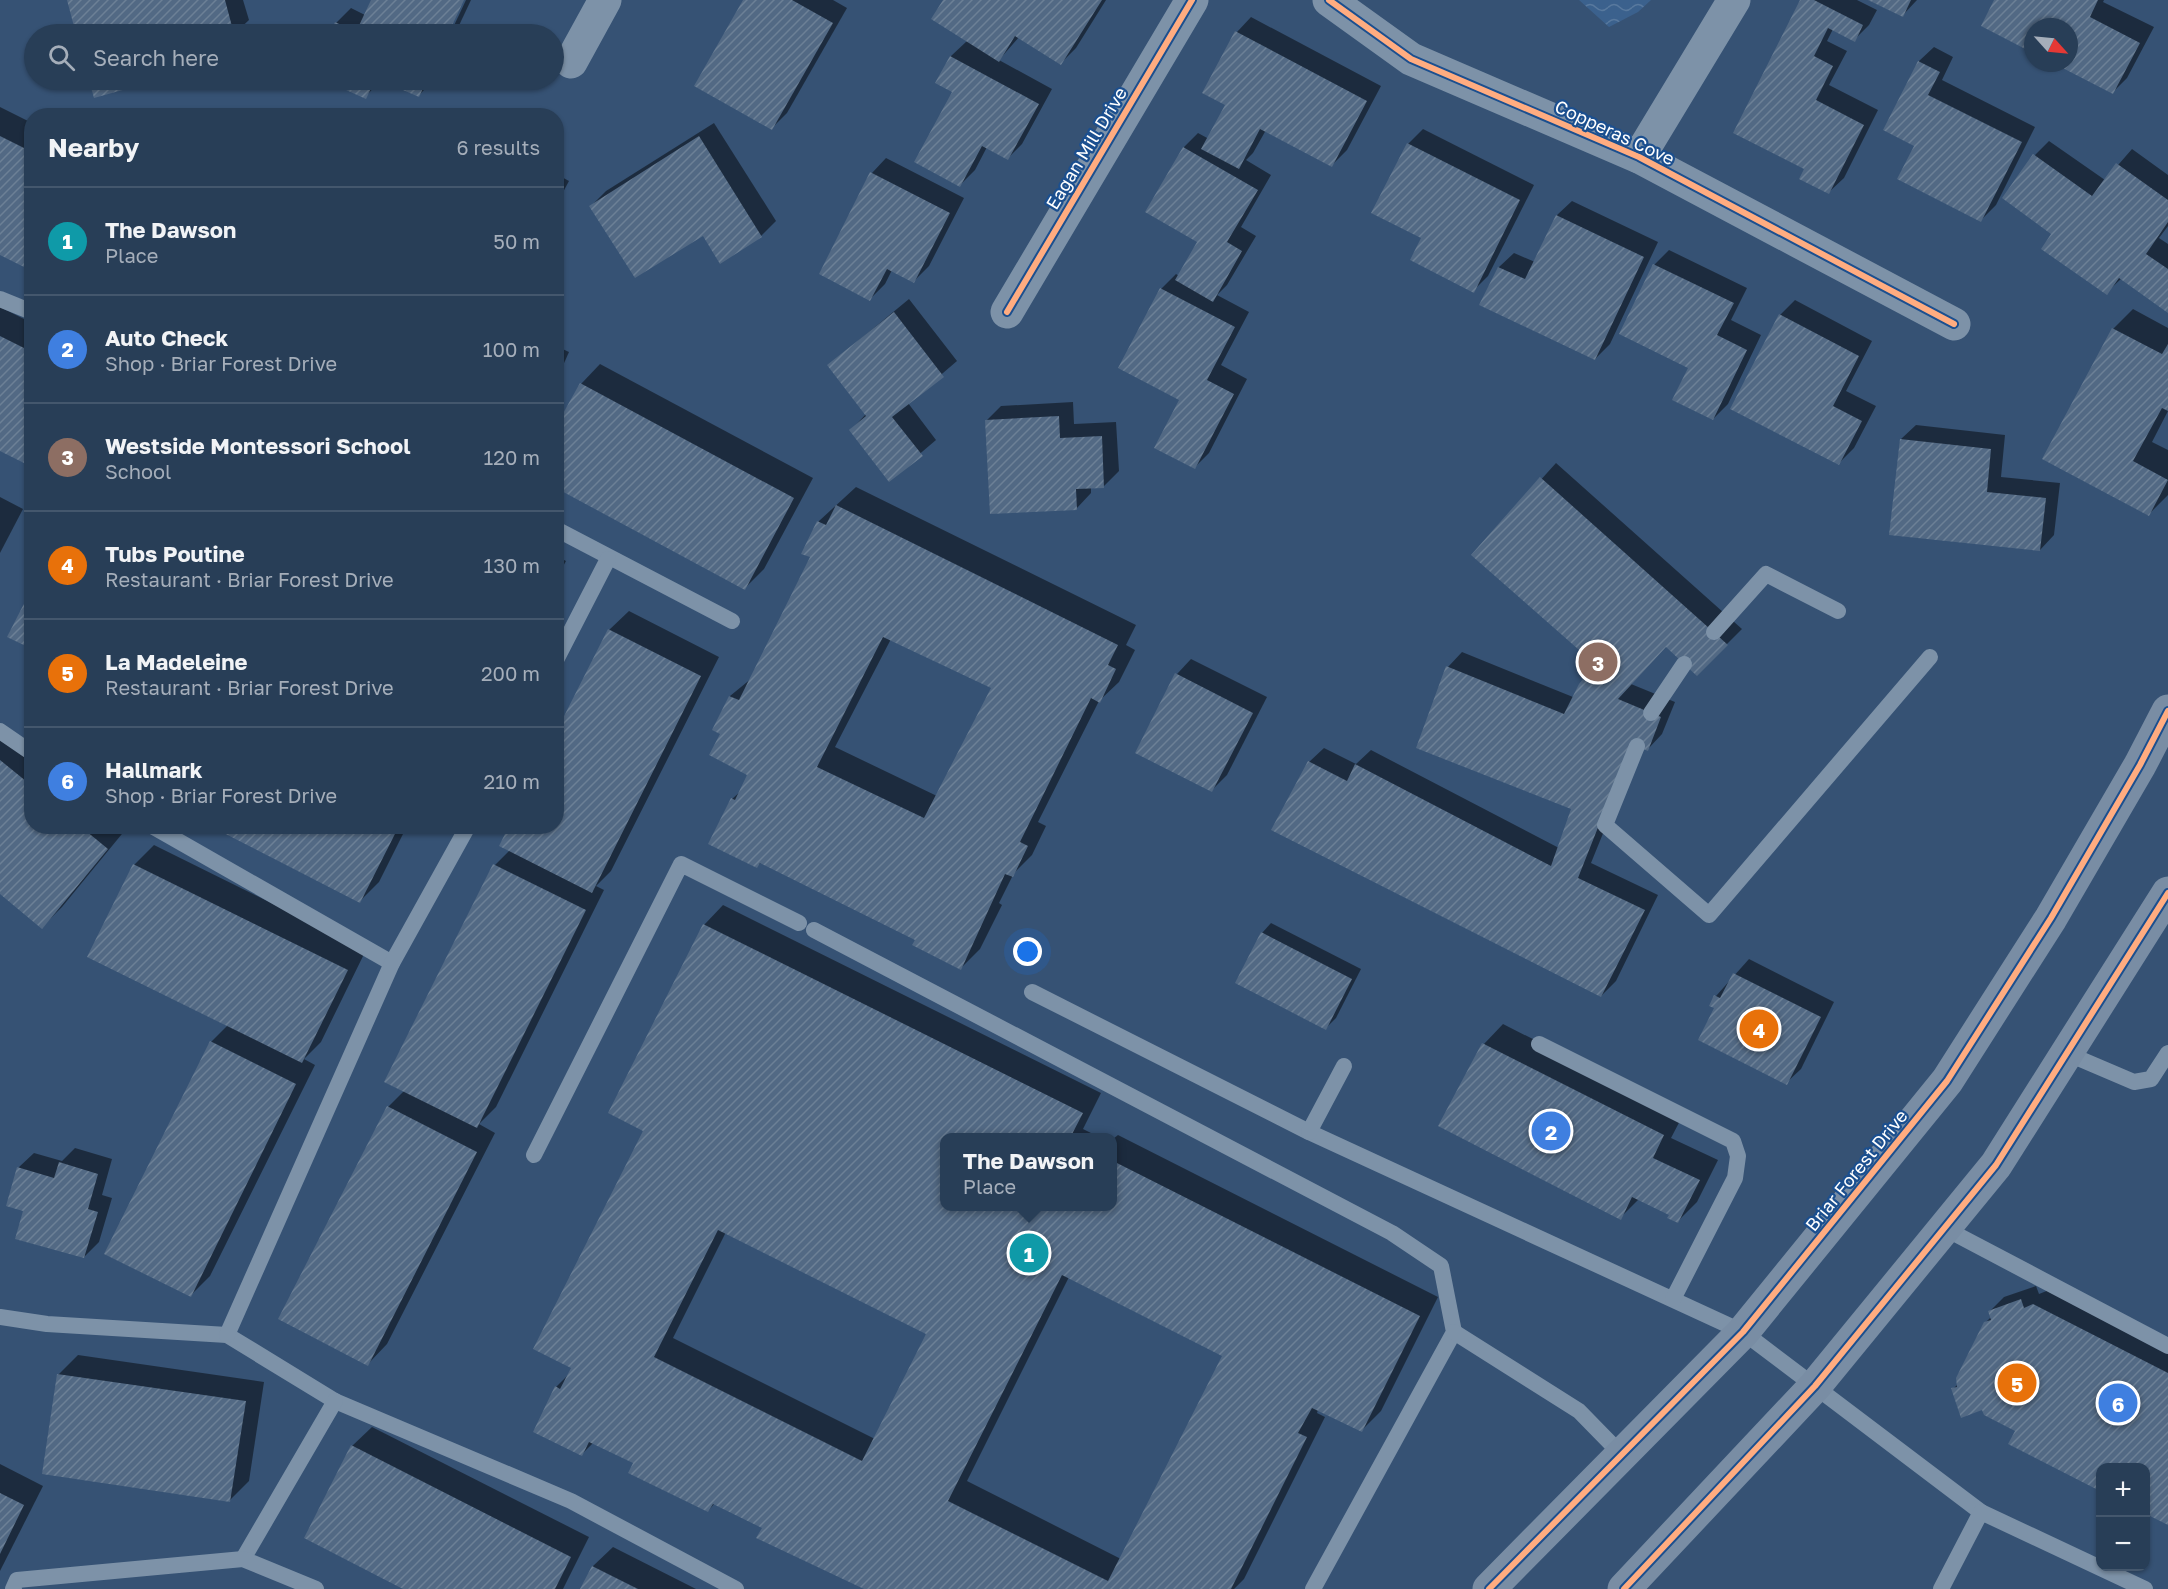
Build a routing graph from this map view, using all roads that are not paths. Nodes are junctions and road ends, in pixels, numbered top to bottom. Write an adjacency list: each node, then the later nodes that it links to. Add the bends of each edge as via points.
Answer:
1 (605, 0): 5 (street)
2 (1192, 0): 9 (street, Eagan Mill Drive)
3 (1329, 0): 6 (street, Copperas Cove, via 1411,59)
4 (1734, 0): 6 (street)
5 (571, 62)
6 (1639, 157): 10 (street, Copperas Cove)
7 (0, 299): 8 (lane)
8 (24, 309)
9 (1007, 312)
10 (1954, 324)
11 (564, 534): 12 (lane)
12 (608, 559): 14 (lane); 16 (lane)
13 (1838, 611): 15 (lane, via 1766,574)
14 (732, 621)
15 (1714, 632)
16 (564, 644)
17 (1930, 657): 22 (lane, via 1709,915 1605,825)
18 (1684, 664): 20 (lane)
19 (2168, 711): 39 (main road, Briar Forest Drive, via 2050,918 1947,1081)
20 (1651, 713)
21 (0, 731): 23 (lane)
22 (1637, 746)
23 (24, 748)
24 (166, 834): 27 (lane)
25 (464, 834): 27 (lane)
26 (2168, 893): 30 (main road)
27 (392, 963): 40 (lane)
28 (1032, 992): 33 (lane)
29 (1539, 1044): 36 (lane, via 1733,1141 1738,1156 1735,1178)
30 (2066, 1053): 31 (lane, via 2134,1082 2151,1079); 35 (main road, via 1996,1165)
31 (2168, 1053)
32 (1344, 1066): 33 (lane)
33 (1309, 1132): 36 (lane)
34 (534, 1155): 38 (lane, via 681,864 1392,1233 1441,1266)
35 (1944, 1228): 41 (lane); 42 (main road)
36 (1673, 1299): 39 (lane)
37 (0, 1317): 40 (lane, via 47,1324)
38 (1454, 1332): 44 (lane, via 1579,1411); 51 (lane)
39 (1743, 1332): 42 (lane); 44 (main road, Briar Forest Drive)
40 (226, 1335): 43 (lane)
41 (2168, 1346)
42 (1815, 1386): 45 (lane); 53 (main road)
43 (335, 1401): 46 (lane); 50 (lane, via 571,1501)
44 (1622, 1455): 52 (main road, Briar Forest Drive)
45 (1981, 1512): 54 (lane); 55 (lane)
46 (243, 1559): 47 (lane); 49 (lane)
47 (15, 1584): 48 (lane)
48 (33, 1589)
49 (314, 1589)
50 (736, 1589)
51 (1313, 1589)
52 (1489, 1589)
53 (1624, 1589)
54 (1941, 1589)
55 (2145, 1589)

